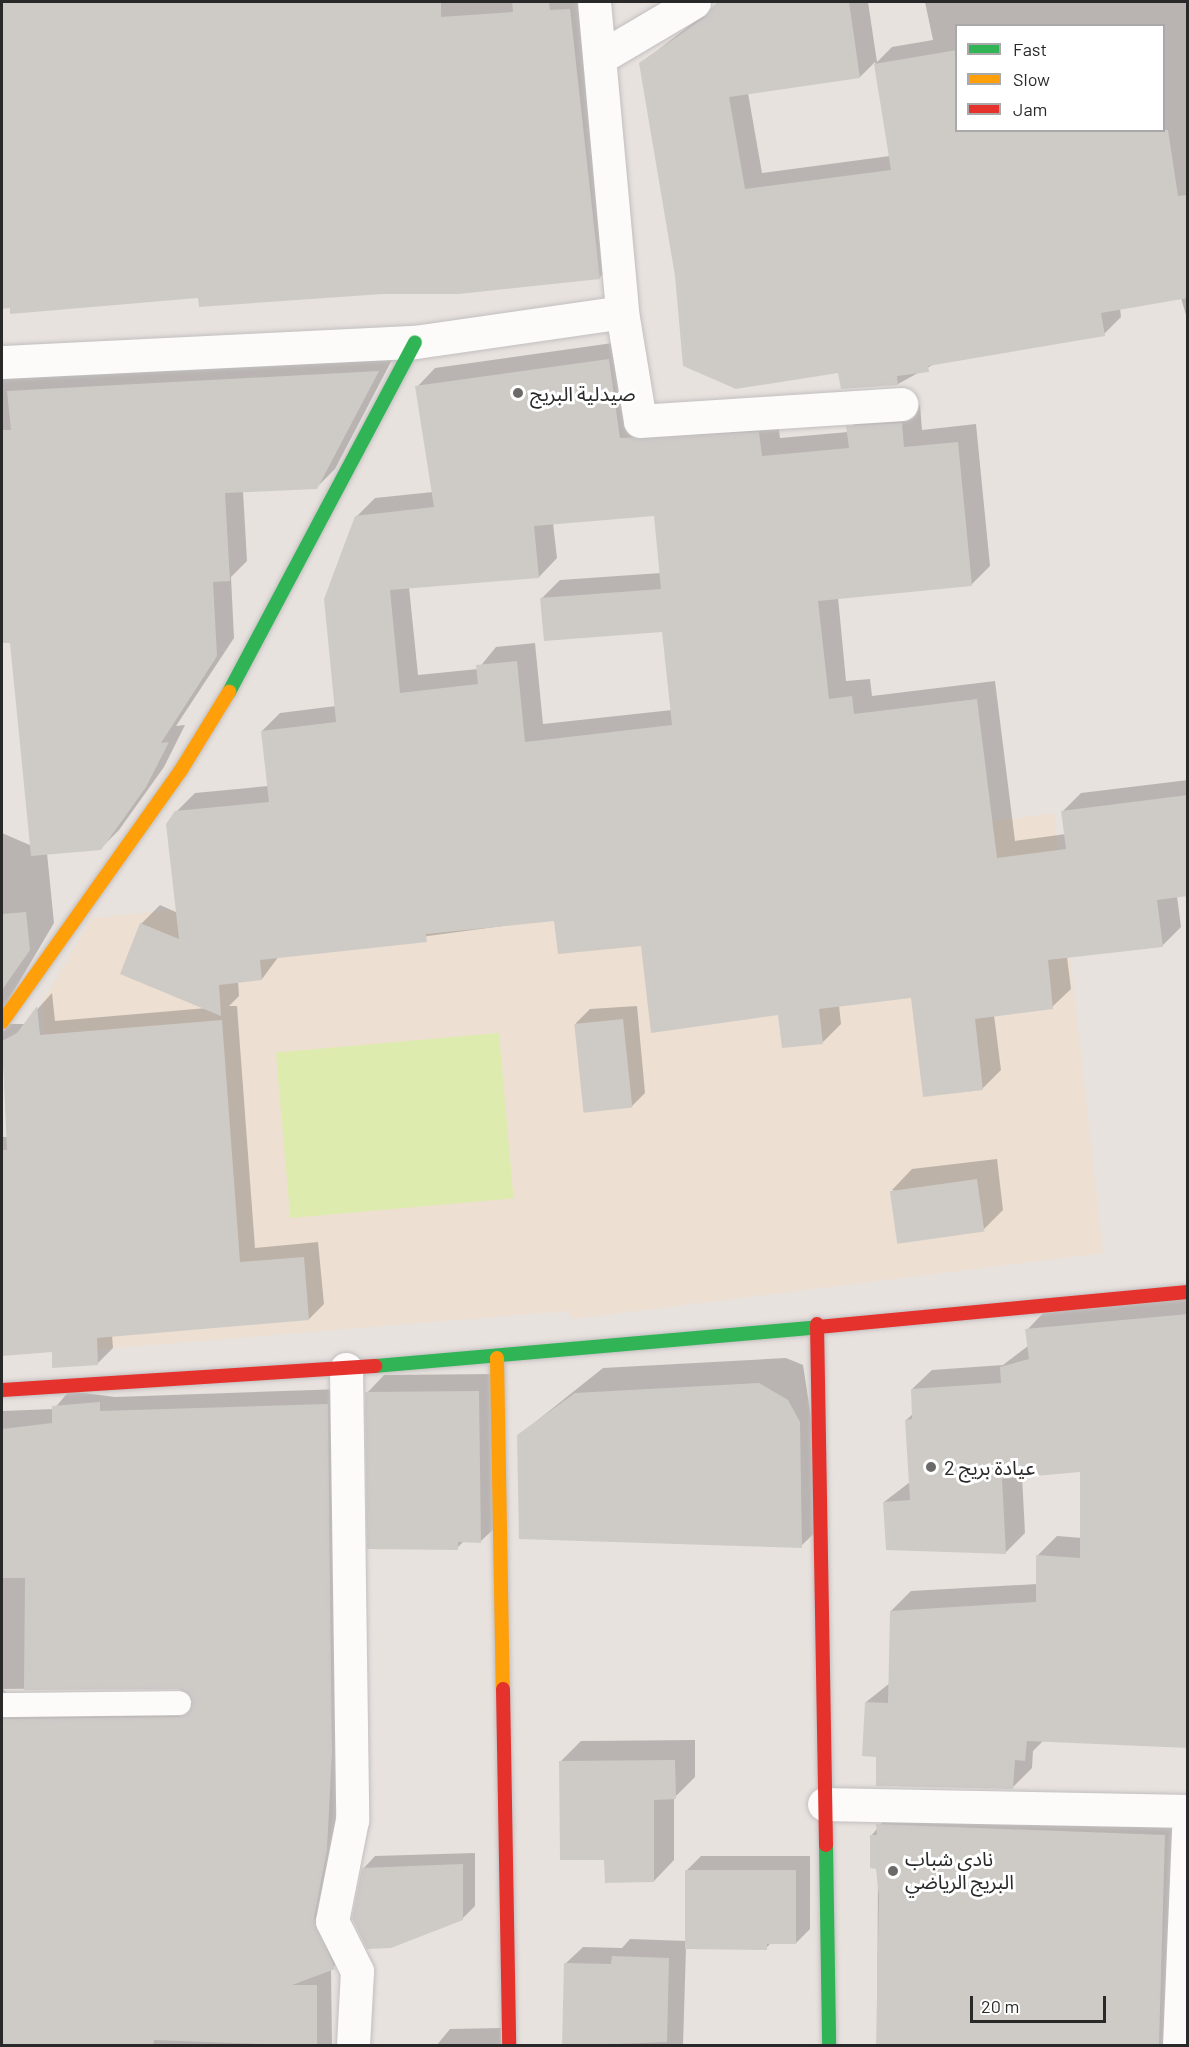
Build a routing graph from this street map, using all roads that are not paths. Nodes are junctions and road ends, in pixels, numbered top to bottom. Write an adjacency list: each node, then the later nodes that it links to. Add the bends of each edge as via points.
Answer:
1 (594, 2): 3 (street)
2 (694, 2): 3 (street)
3 (601, 57): 4 (street)
4 (622, 312): 5 (street); 7 (street, via 640,421)
5 (415, 342): 6 (street); 8 (street, via 251,657 181,770)
6 (2, 362)
7 (901, 404)
8 (2, 1022)
9 (1188, 1293): 10 (street)
10 (817, 1324): 11 (street); 17 (street)
11 (497, 1358): 12 (street); 21 (street)
12 (346, 1369): 13 (street); 20 (street, via 352,1821 332,1921 357,1971)
13 (2, 1390)
14 (511, 1561): 21 (lane)
15 (179, 1703): 16 (lane)
16 (2, 1705)
17 (824, 1804): 18 (street); 22 (street)
18 (1188, 1812)
19 (1188, 1830): 23 (street)
20 (353, 2046)
21 (511, 2046)
22 (829, 2046)
23 (1179, 2046)

